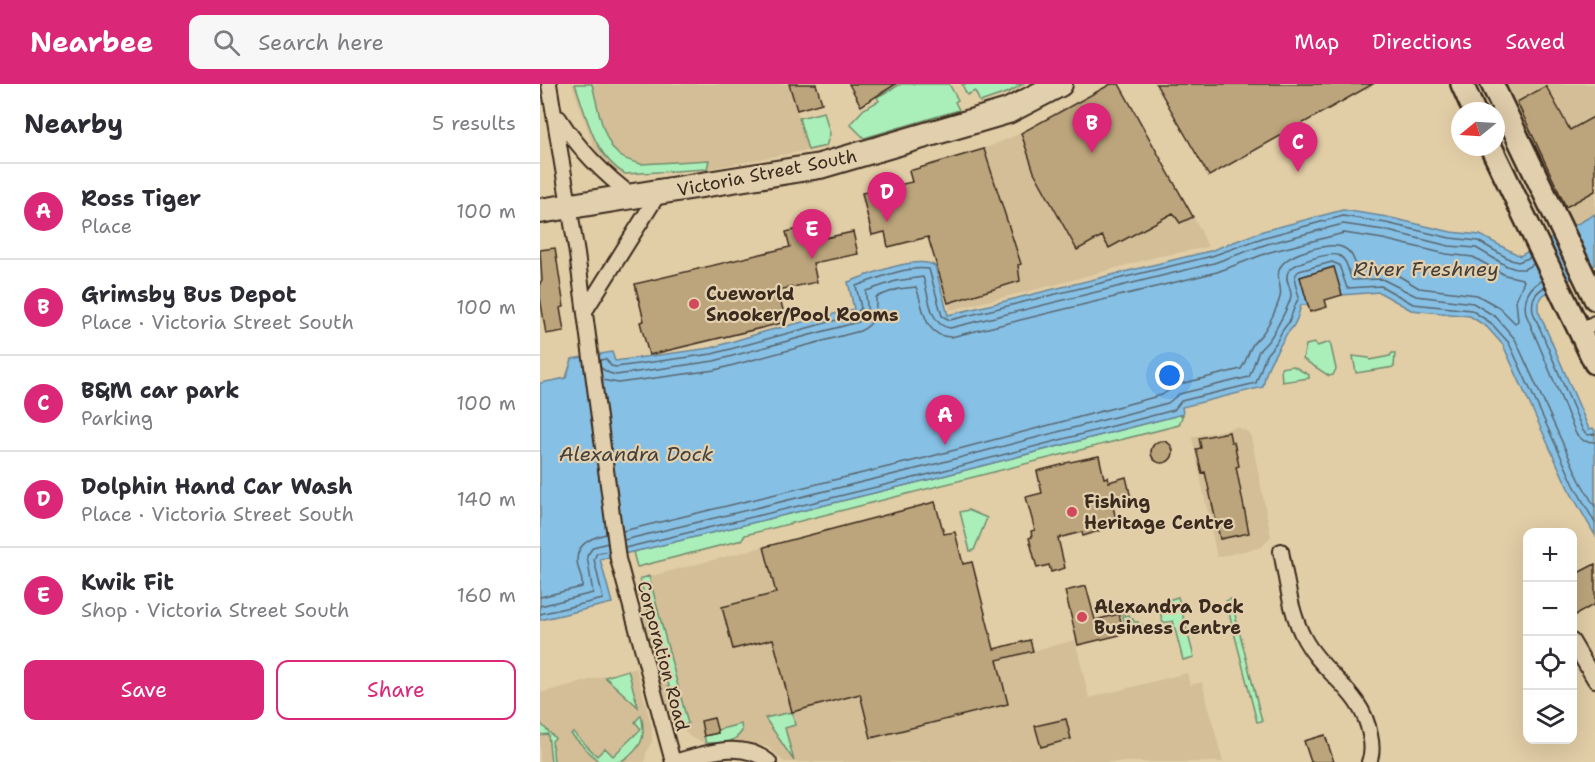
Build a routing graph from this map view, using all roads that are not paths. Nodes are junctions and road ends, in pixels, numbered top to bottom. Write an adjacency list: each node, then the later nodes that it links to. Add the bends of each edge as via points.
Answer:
1 (549, 84): 6 (street, Corporation Road)
2 (1059, 84): 8 (highway, Victoria Street South, via 1008,111 889,148 820,166)
3 (1462, 84): 5 (main road)
4 (1492, 84): 12 (main road)
5 (1470, 102)
6 (554, 111): 9 (street, via 589,159); 10 (street, Corporation Road)
7 (1495, 156): 14 (main road, via 1563,296)
8 (659, 194): 9 (highway, Victoria Street South); 13 (street)
9 (634, 197): 10 (highway, Victoria Street South)
10 (570, 206): 11 (highway, Victoria Street South); 13 (street, Corporation Road)
11 (540, 211)
12 (1592, 292)
13 (585, 311): 19 (street, Corporation Road, via 618,559)
14 (1587, 327): 15 (main road)
15 (1594, 356)
16 (1281, 551): 21 (street, via 1297,622 1306,642 1342,683 1364,716 1372,742)
17 (1577, 649): 18 (street)
18 (1595, 680)
19 (674, 762): 20 (street, via 734,749 750,750)
20 (769, 762)
21 (1369, 762)

